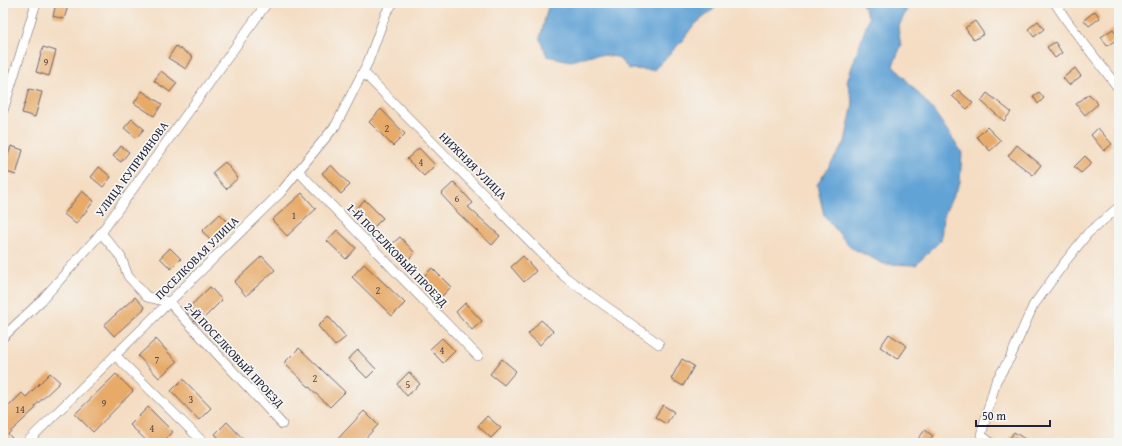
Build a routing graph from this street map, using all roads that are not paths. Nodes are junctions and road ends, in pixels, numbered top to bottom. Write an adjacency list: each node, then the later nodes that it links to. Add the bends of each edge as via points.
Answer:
1 (36, 3): 7 (street)
2 (267, 3): 10 (street, УЛИЦА КУПРИЯНОВА)
3 (393, 3): 5 (street, ПОСЕЛКОВАЯ УЛИЦА, via 386,13)
4 (1055, 3): 6 (street)
5 (363, 72): 8 (street, ПОСЕЛКОВАЯ УЛИЦА, via 336,125); 13 (street, НИЖНЯЯ УЛИЦА, via 565,277)
6 (1119, 89)
7 (3, 111)
8 (298, 171): 11 (street, ПОСЕЛКОВАЯ УЛИЦА, via 281,192); 15 (street, 1-Й ПОСЕЛКОВЫЙ ПРОЕЗД)
9 (1119, 207): 19 (street, via 1088,233 1034,306 1010,358 996,381 981,435)
10 (101, 233): 11 (street, via 121,257 128,276 147,297); 12 (street, УЛИЦА КУПРИЯНОВА, via 41,301)
11 (169, 302): 14 (street, ПОСЕЛКОВАЯ УЛИЦА); 16 (street, 2-Й ПОСЕЛКОВЫЙ ПРОЕЗД)
12 (3, 337)
13 (659, 344)
14 (115, 355): 17 (street, ПОСЕЛКОВАЯ УЛИЦА); 18 (street)
15 (478, 356)
16 (282, 424)
17 (26, 443)
18 (204, 443)
19 (991, 443)

